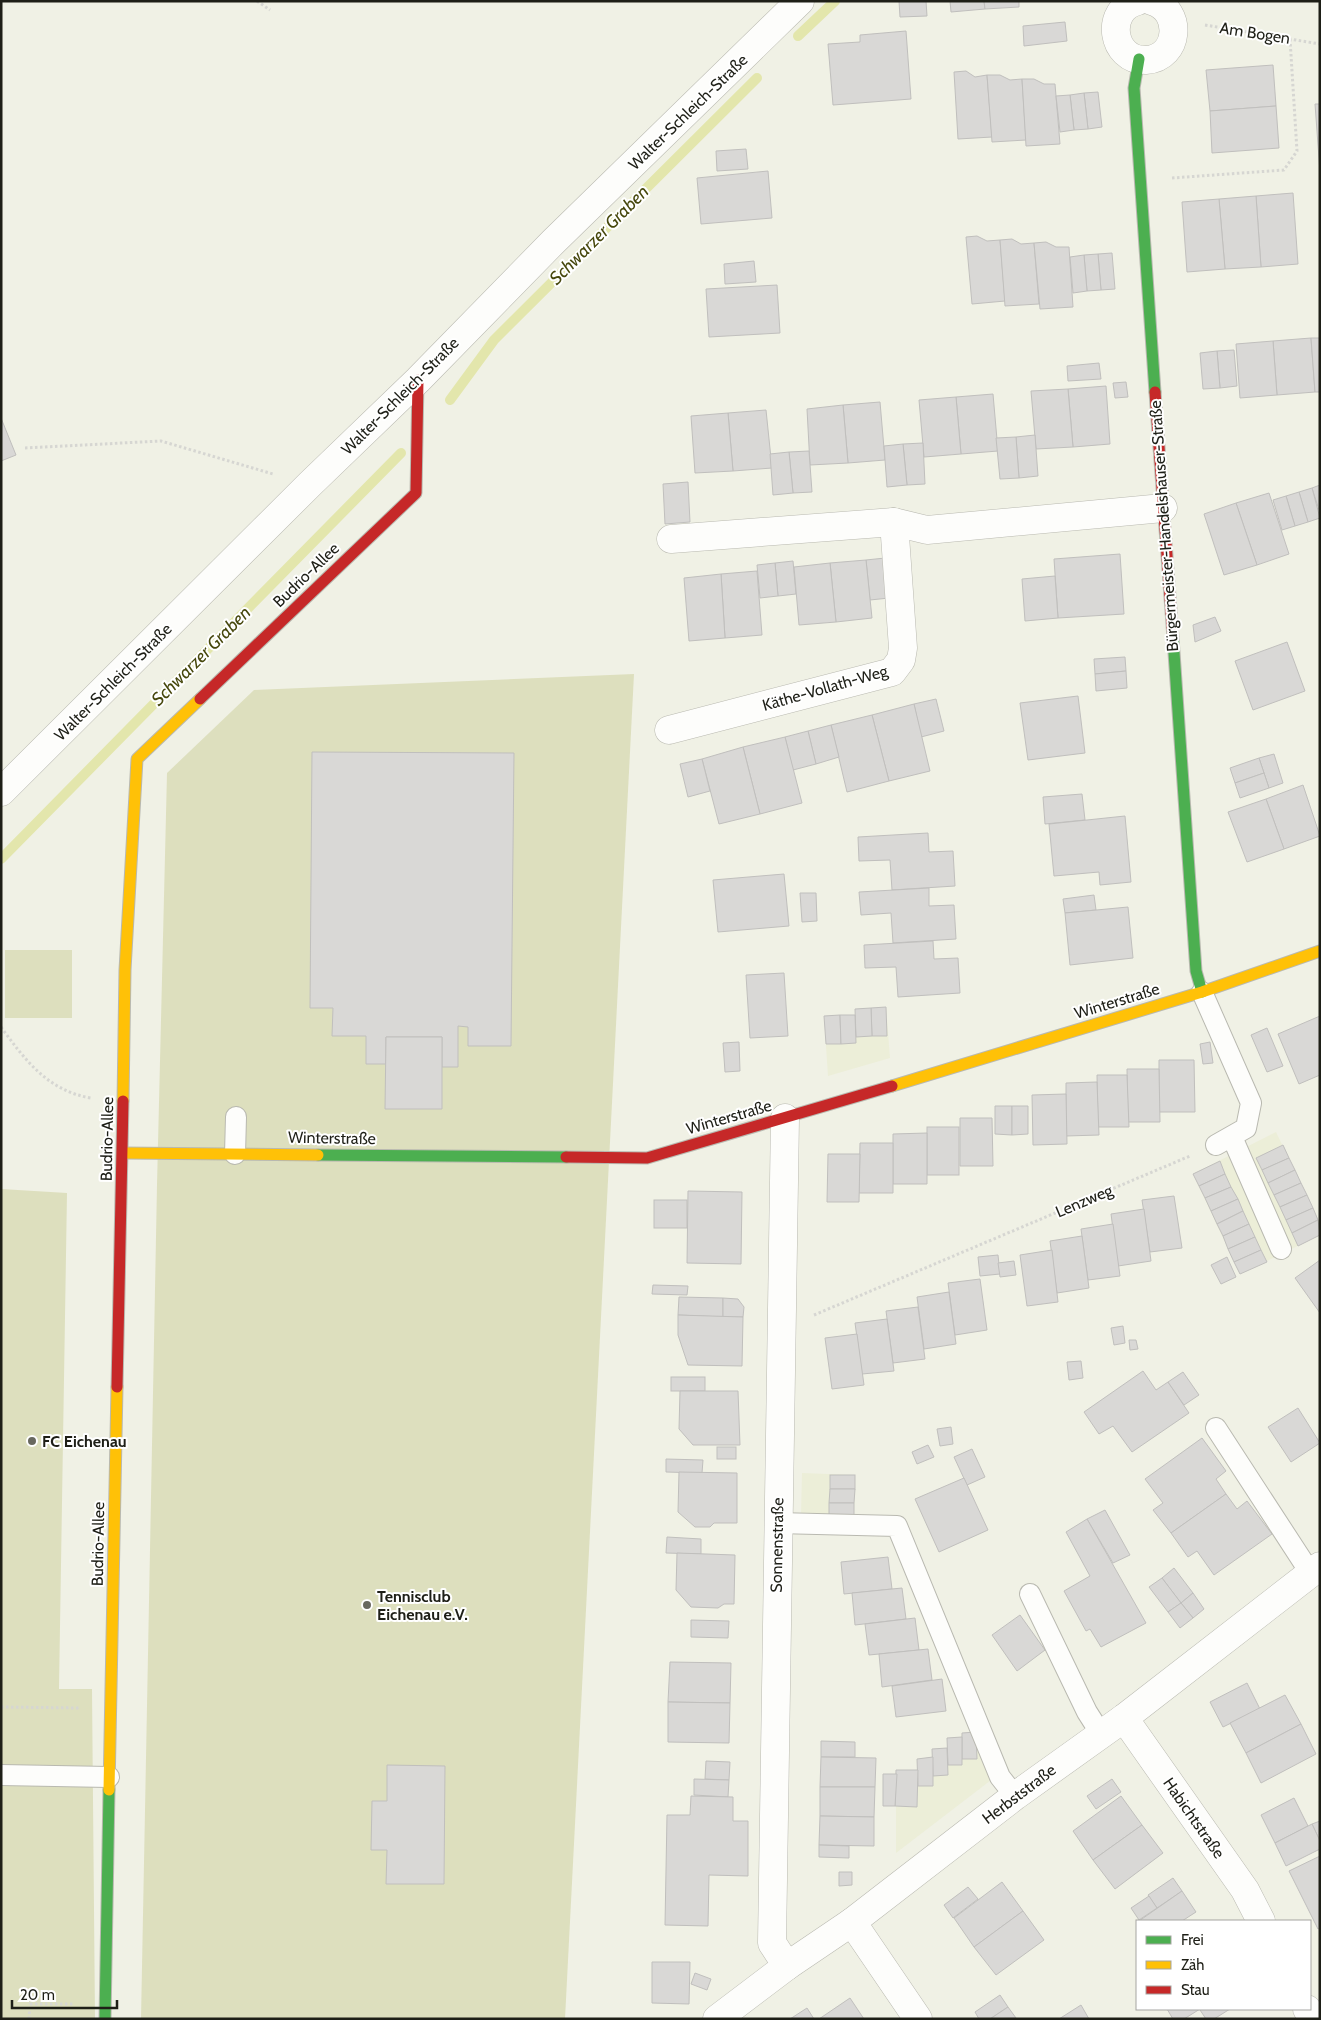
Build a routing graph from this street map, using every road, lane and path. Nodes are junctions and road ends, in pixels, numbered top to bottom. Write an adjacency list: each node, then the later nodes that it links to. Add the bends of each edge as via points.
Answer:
1 (257, 1): 5 (path)
2 (800, 1): 11 (street, Walter-Schleich-Straße)
3 (1138, 1): 9 (street, via 1121,12 1115,27 1119,46 1131,57)
4 (1152, 1): 9 (street, via 1172,17 1174,32 1163,54)
5 (270, 10)
6 (1200, 24): 7 (path, Am Bogen)
7 (1290, 39): 8 (path, Am Bogen); 10 (path, via 1297,151 1284,170)
8 (1320, 44)
9 (1139, 59): 10 (street, Bürgermeister-Handelshauser-Straße, via 1134,88)
10 (1141, 180): 14 (street, Bürgermeister-Handelshauser-Straße)
11 (418, 380): 13 (street, Walter-Schleich-Straße); 22 (street, Budrio-Allee, via 416,493 137,759 125,970)
12 (25, 448): 13 (path, via 162,441)
13 (310, 484): 18 (street, Walter-Schleich-Straße)
14 (1163, 508): 15 (street, via 927,530); 20 (street, Bürgermeister-Handelshauser-Straße, via 1196,971)
15 (894, 522): 16 (street); 17 (street, Käthe-Vollath-Weg, via 903,648 901,660 892,672)
16 (671, 539)
17 (669, 730)
18 (1, 792)
19 (1320, 951): 20 (street, Winterstraße)
20 (1202, 992): 24 (street, Winterstraße); 25 (lane, via 1251,1103 1246,1128)
21 (1, 1027): 22 (path, via 30,1066 72,1095)
22 (123, 1103): 26 (street, Budrio-Allee)
23 (236, 1118): 27 (lane)
24 (785, 1118): 27 (street, Winterstraße, via 646,1158); 29 (street, Sonnenstraße)
25 (1224, 1141): 28 (lane); 29 (path, Lenzweg, via 805,1318)
26 (123, 1153): 27 (street, Winterstraße); 35 (street, Budrio-Allee)
27 (235, 1154)
28 (1281, 1249)
29 (782, 1317): 31 (street, Sonnenstraße)
30 (1216, 1428): 32 (lane)
31 (777, 1523): 40 (lane, via 897,1526 1000,1776); 43 (street, Sonnenstraße, via 772,1943)
32 (1315, 1570): 36 (street, Herbststraße)
33 (1030, 1594): 37 (lane, via 1087,1712)
34 (1, 1707): 35 (path)
35 (110, 1709): 39 (street, Budrio-Allee)
36 (1124, 1718): 37 (street, Herbststraße); 41 (street, Habichtstraße, via 1244,1890)
37 (1101, 1734): 40 (street, Herbststraße)
38 (1, 1775): 39 (lane)
39 (109, 1777): 44 (street, Budrio-Allee)
40 (1014, 1796): 42 (street, Herbststraße)
41 (1260, 1920)
42 (852, 1922): 43 (street, Herbststraße); 48 (street)
43 (787, 1966): 47 (street, Herbststraße)
44 (105, 2004): 45 (path, via 30,2004); 46 (street, Budrio-Allee)
45 (29, 2019)
46 (104, 2019)
47 (717, 2019)
48 (918, 2019)

